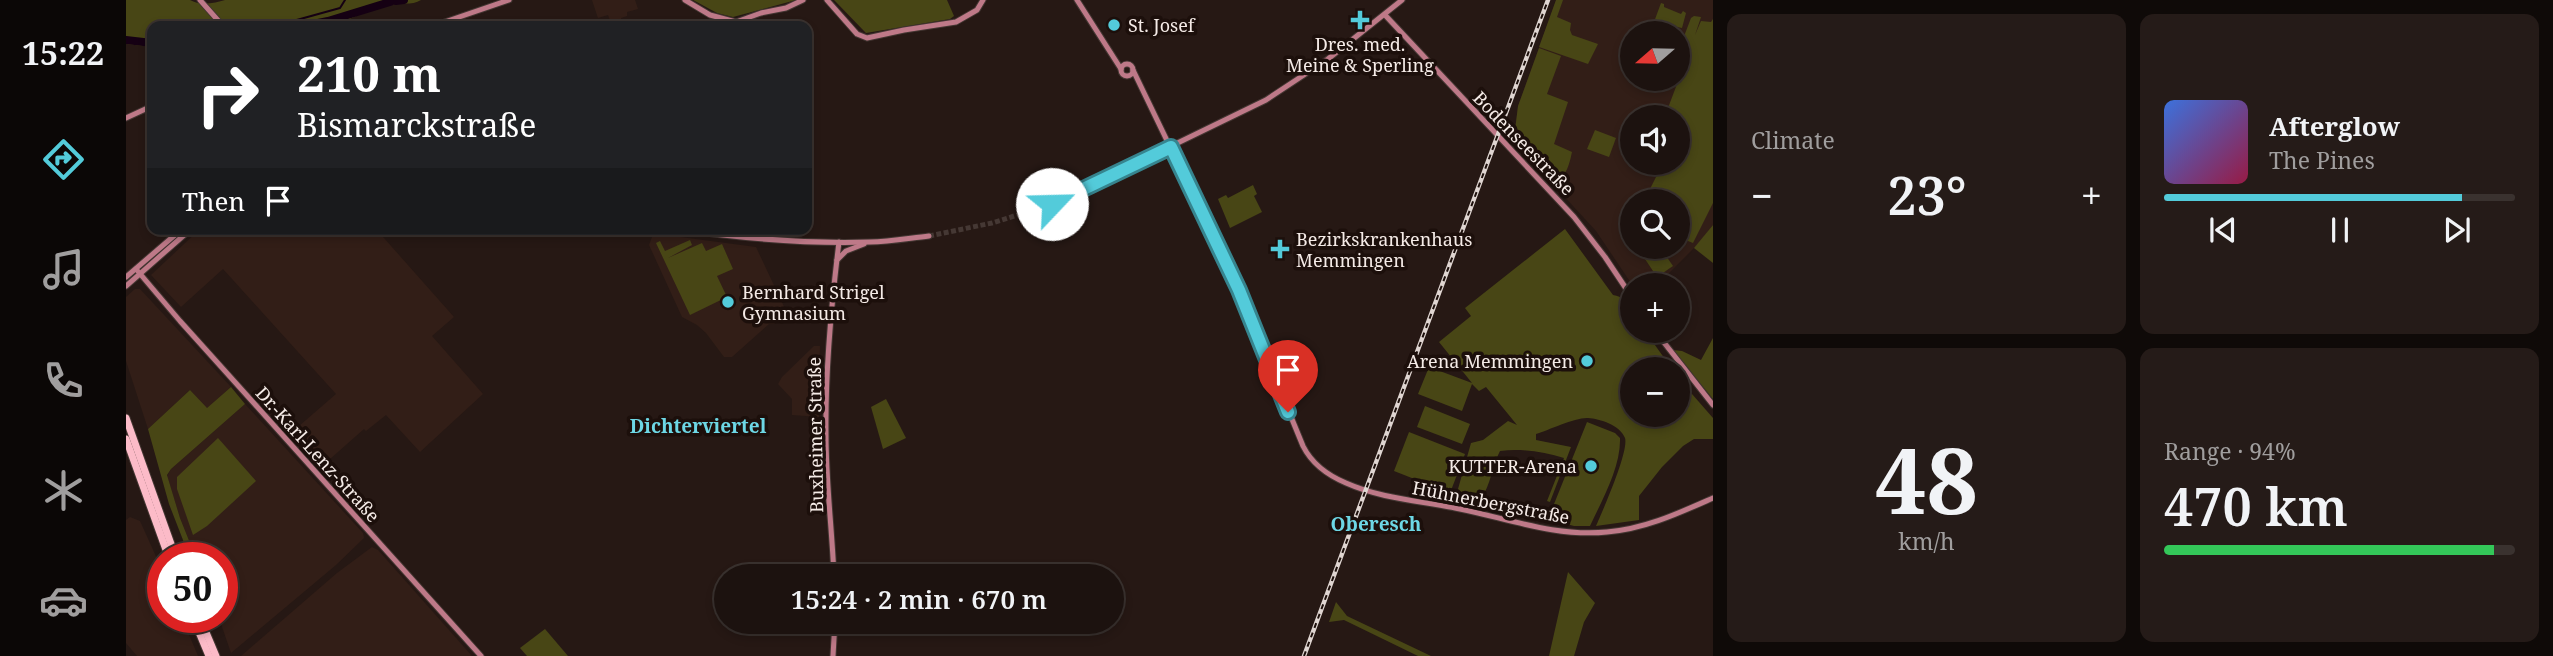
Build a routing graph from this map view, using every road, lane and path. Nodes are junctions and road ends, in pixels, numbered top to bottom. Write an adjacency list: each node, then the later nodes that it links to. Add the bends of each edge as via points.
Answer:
1 (200, 0): 10 (street)
2 (509, 0): 11 (street)
3 (685, 0): 12 (street, via 710,15)
4 (803, 0): 13 (street)
5 (827, 0): 6 (street, via 852,29 867,38 956,22)
6 (983, 0)
7 (1077, 0): 14 (street)
8 (1402, 0): 9 (street)
9 (1385, 15): 18 (street, via 1295,82); 29 (street, Bodenseestraße, via 1574,217)
10 (218, 21)
11 (447, 21)
12 (732, 21)
13 (739, 21)
14 (1123, 66): 15 (street, via 1132,66); 15 (street, via 1124,75)
15 (1131, 73): 18 (street)
16 (147, 108): 17 (street)
17 (126, 118)
18 (1171, 147): 19 (street); 35 (street, Hühnerbergstraße, via 1239,290 1310,459 1334,478 1371,493 1569,533 1637,528)
19 (1052, 204)
20 (176, 235): 27 (street)
21 (183, 235): 27 (street)
22 (720, 235): 24 (street)
23 (929, 236): 25 (street)
24 (839, 242): 25 (street); 26 (street, Buxheimer Straße)
25 (870, 242): 26 (street, via 846,251)
26 (836, 261): 38 (street, Buxheimer Straße, via 827,338 826,435)
27 (138, 271): 28 (street); 30 (street); 44 (street, Dr.-Karl-Lenz-Straße)
28 (126, 277)
29 (1620, 280)
30 (126, 286)
31 (1664, 343): 32 (street)
32 (1713, 405)
33 (126, 418): 37 (highway)
34 (126, 439): 36 (highway)
35 (1713, 498)
36 (163, 542)
37 (170, 542)
38 (833, 564)
39 (199, 633): 42 (highway)
40 (206, 633): 43 (highway)
41 (834, 634): 45 (street)
42 (209, 656)
43 (216, 656)
44 (481, 656)
45 (833, 656)

